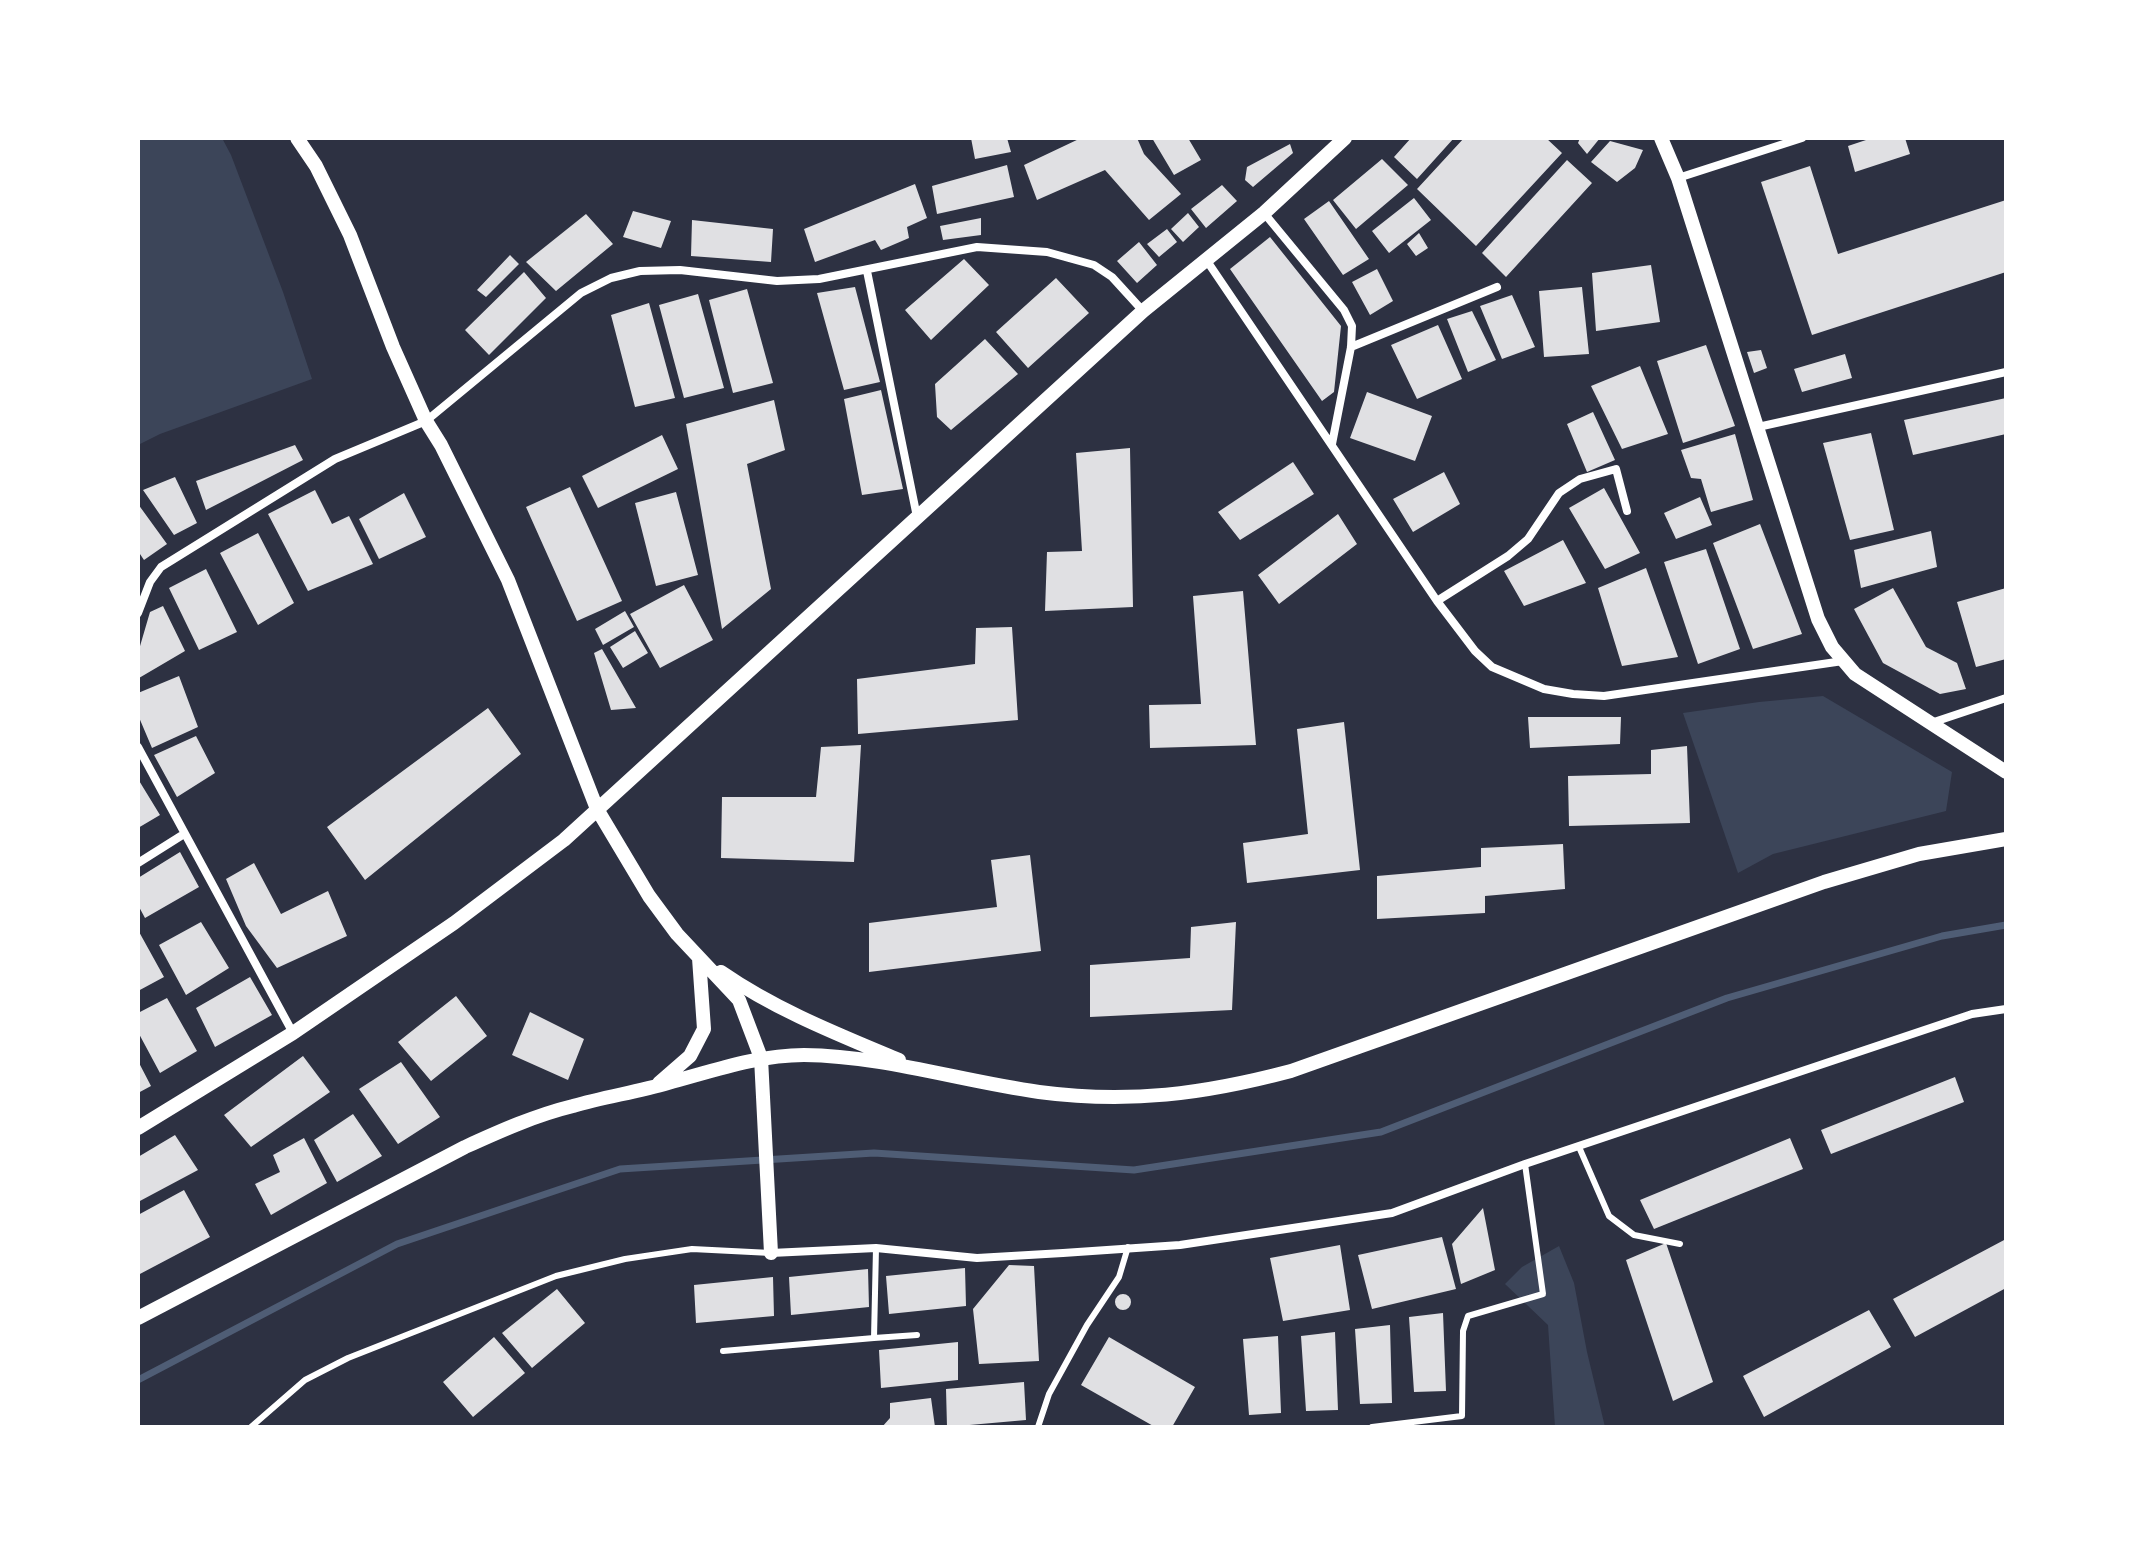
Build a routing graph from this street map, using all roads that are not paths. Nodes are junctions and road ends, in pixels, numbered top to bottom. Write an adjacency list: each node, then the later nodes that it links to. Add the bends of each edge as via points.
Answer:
1 (297, 138): 13 (street, via 350,235)
2 (1345, 138): 6 (street)
3 (1661, 138): 5 (street)
4 (1802, 138): 5 (street)
5 (1678, 178): 14 (street)
6 (1264, 213): 7 (street); 11 (street, via 1344,310 1352,326)
7 (1207, 261): 10 (street); 15 (street)
8 (867, 271): 10 (street, via 977,247 1047,252 1094,265); 13 (street, via 777,281 680,270 611,278 581,293); 17 (street)
9 (1497, 287): 11 (street)
10 (1143, 311): 17 (street)
11 (1351, 347): 15 (street)
12 (2006, 372): 14 (street)
13 (426, 421): 19 (street, via 335,459 161,567); 25 (street, via 508,580)
14 (1758, 427): 20 (street, via 1818,619)
15 (1332, 444): 18 (street)
16 (1627, 511): 18 (street, via 1616,469 1580,479 1559,493 1528,539)
17 (918, 519): 25 (street)
18 (1437, 601): 20 (street, via 1492,667 1544,689 1573,694 1604,696)
19 (138, 613)
20 (1843, 661): 22 (street)
21 (2006, 698): 22 (street)
22 (1930, 724): 24 (street)
23 (139, 752): 26 (street)
24 (2006, 772)
25 (597, 809): 29 (street, via 649,896); 31 (street, via 454,923)
26 (184, 834): 28 (street); 31 (street)
27 (2006, 839): 33 (street, via 1919,854 1824,882 1306,1066 1235,1085 1184,1094 1082,1096)
28 (138, 863)
29 (699, 958): 32 (street, via 739,1000); 33 (street, via 811,1024); 34 (street, via 704,1029 690,1056)
30 (2006, 1009): 36 (street, via 1972,1014)
31 (293, 1033): 35 (street)
32 (761, 1058): 33 (street, via 847,1057); 34 (street); 41 (street)
33 (925, 1071)
34 (655, 1087): 42 (street, via 570,1106 465,1147)
35 (138, 1128)
36 (1579, 1147): 37 (street); 38 (lane, via 1609,1216 1634,1235)
37 (1525, 1164): 39 (street, via 1392,1213 1180,1245); 48 (lane, via 1543,1294 1468,1316 1463,1331 1462,1416)
38 (1680, 1244)
39 (1128, 1247): 40 (street, via 977,1258); 47 (lane, via 1119,1277 1049,1394)
40 (876, 1248): 41 (street); 44 (lane)
41 (771, 1253): 46 (lane, via 692,1249 556,1276 348,1358 305,1380)
42 (138, 1318)
43 (917, 1335): 44 (lane)
44 (874, 1338): 45 (lane)
45 (723, 1351)
46 (251, 1427)
47 (1038, 1427)
48 (1372, 1427)

